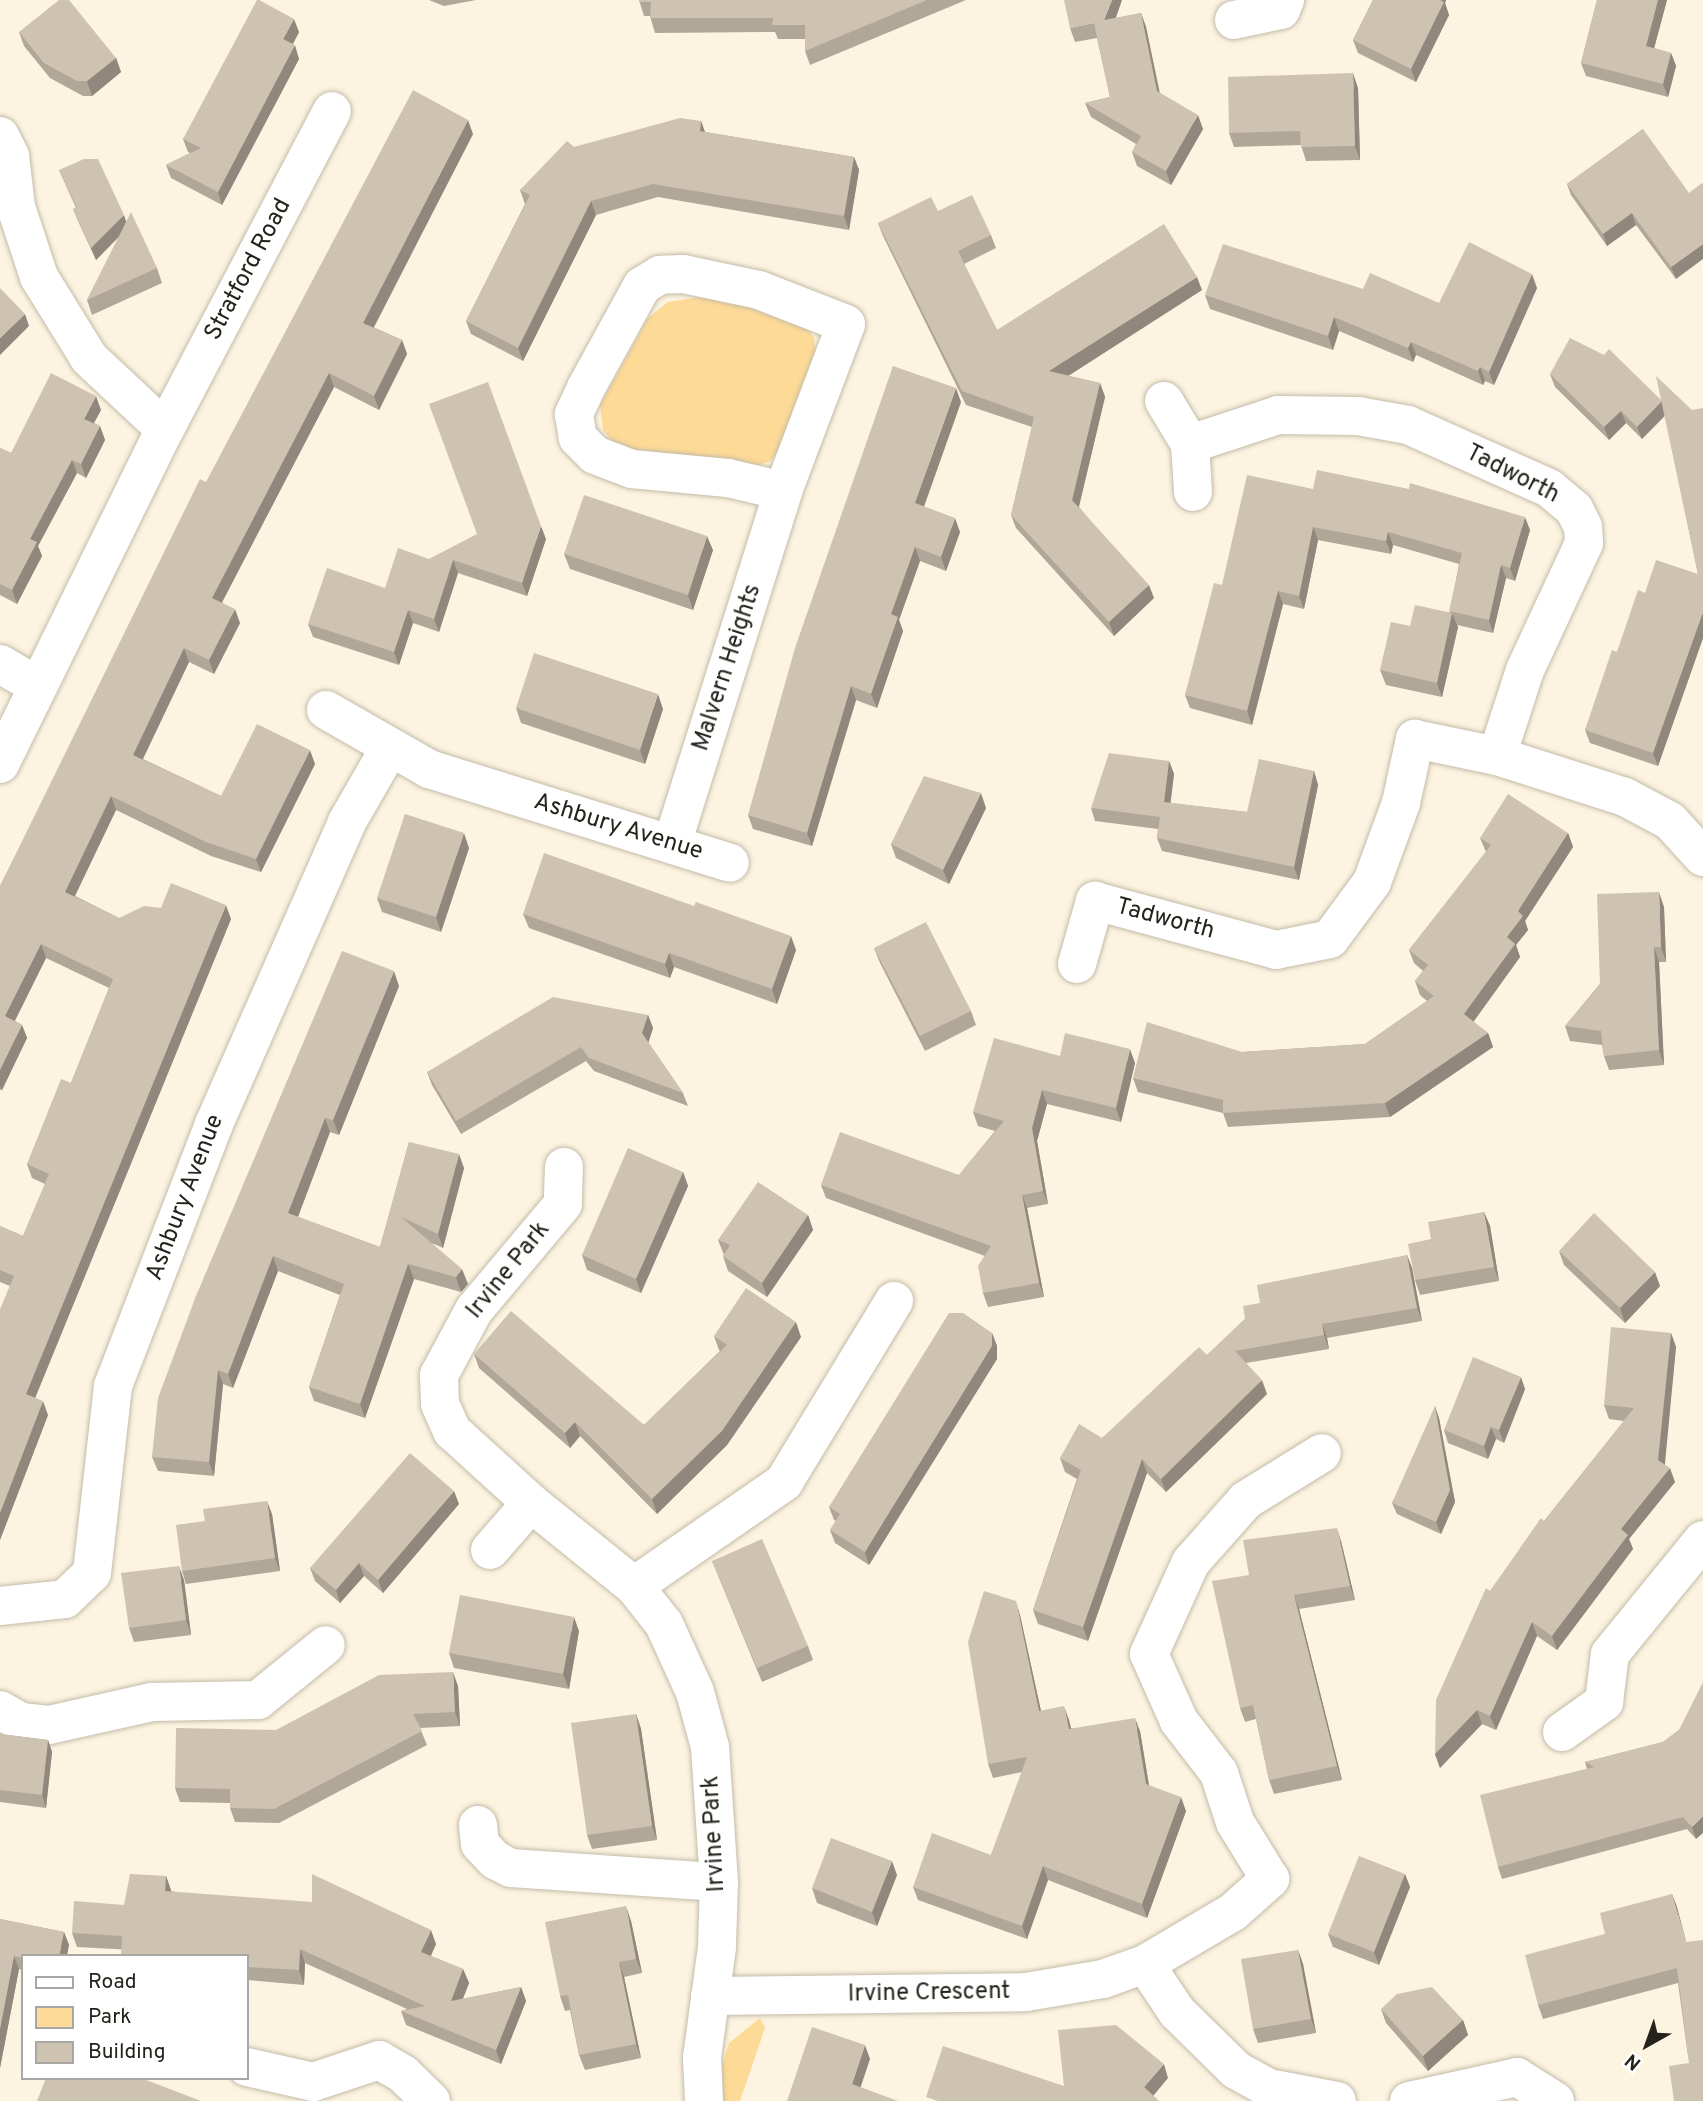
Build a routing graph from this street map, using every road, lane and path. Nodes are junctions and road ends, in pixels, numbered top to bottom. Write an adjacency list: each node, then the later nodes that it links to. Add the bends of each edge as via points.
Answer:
1 (1285, 0): 2 (street, via 1281,10)
2 (1234, 20)
3 (332, 111): 6 (street, Stratford Road)
4 (0, 136): 6 (street, via 10,156 16,207 39,277 89,358)
5 (1164, 401): 7 (street)
6 (165, 429): 11 (street, Stratford Road)
7 (1190, 444): 9 (street); 14 (street, Tadworth, via 1278,415 1383,420 1408,425 1549,488 1574,509 1583,527 1584,543 1525,670)
8 (783, 491): 8 (street, Malvern Heights, via 846,324 759,290 683,274 660,275 642,286 574,414 578,438 595,455 632,469 728,478); 16 (street, Malvern Heights)
9 (1193, 492)
10 (0, 664): 11 (street)
11 (36, 685): 15 (street, Stratford Road)
12 (326, 710): 13 (street, Ashbury Avenue)
13 (389, 749): 16 (street, Ashbury Avenue, via 429,769); 27 (street, Ashbury Avenue, via 347,822 214,1124 113,1386 92,1573 65,1599)
14 (1497, 756): 17 (street, Tadworth, via 1625,797 1670,821); 19 (street, Tadworth, via 1415,739 1401,803 1372,883 1330,939 1276,950 1094,901)
15 (0, 764)
16 (672, 844): 18 (street, Ashbury Avenue)
17 (1703, 857)
18 (730, 863)
19 (1077, 964)
20 (564, 1167): 23 (street, Irvine Park, via 563,1204 474,1310 439,1374 440,1405 452,1431)
21 (894, 1301): 26 (street, via 784,1482)
22 (1322, 1453): 33 (street, Irvine Crescent, via 1246,1500 1191,1562 1149,1654 1179,1721 1219,1773 1236,1822 1270,1879 1233,1912)
23 (531, 1503): 25 (street); 26 (street, Irvine Park)
24 (1703, 1540): 30 (street, via 1610,1654 1604,1702)
25 (489, 1550)
26 (634, 1586): 32 (street, Irvine Park, via 664,1624 695,1692 710,1747)
27 (0, 1606)
28 (326, 1645): 29 (street, via 258,1700 152,1702 49,1725 21,1722)
29 (0, 1710)
30 (1562, 1732)
31 (478, 1825): 32 (street, via 480,1844 511,1868)
32 (719, 1882): 34 (street, Irvine Park)
33 (1145, 1964): 34 (street, Irvine Crescent, via 1103,1979 1026,1993); 38 (street, via 1177,2012 1236,2070 1268,2088)
34 (710, 1996): 37 (street, Irvine Park, via 702,2058)
35 (248, 2067): 36 (street, via 313,2082 379,2060 403,2074)
36 (431, 2101)
37 (704, 2101)
38 (1337, 2101)
39 (1409, 2101): 40 (street, via 1517,2077)
40 (1555, 2101)

